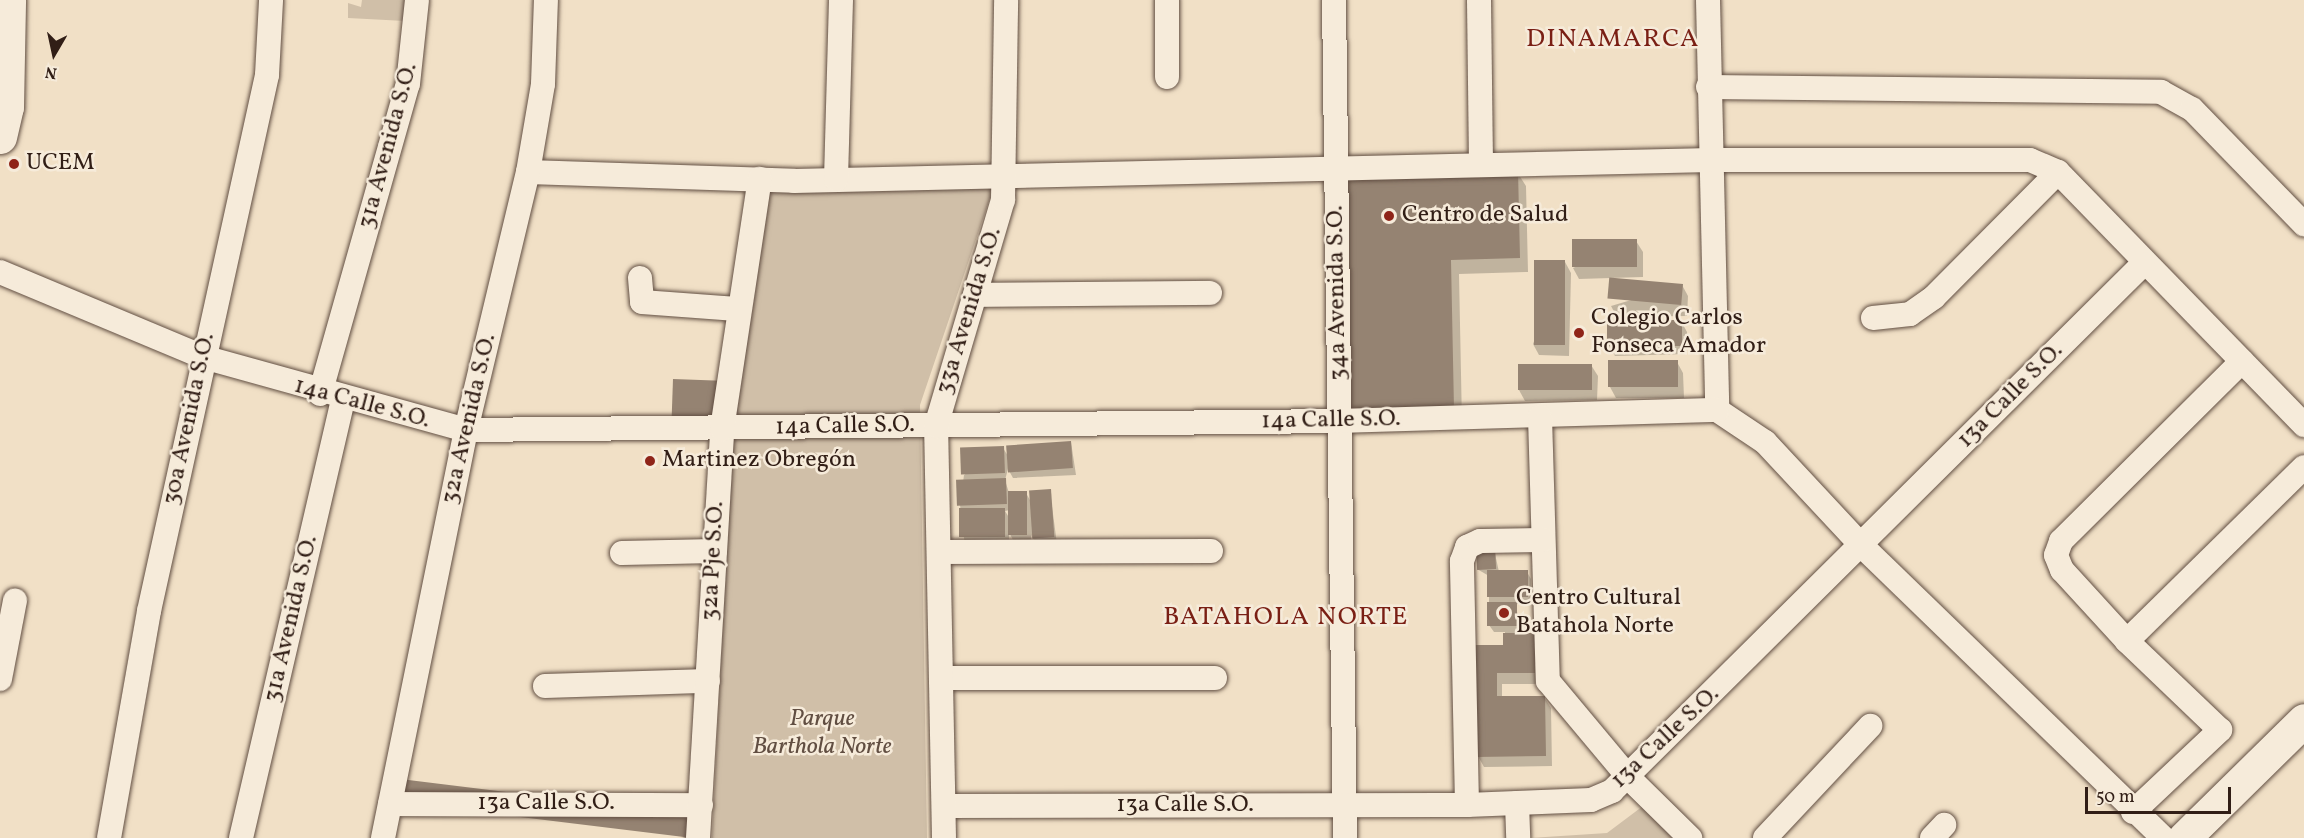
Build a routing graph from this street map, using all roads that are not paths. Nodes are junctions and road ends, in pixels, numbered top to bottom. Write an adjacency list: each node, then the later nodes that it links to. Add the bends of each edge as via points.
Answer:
1 (9, 0): 13 (main road, via 7,107)
2 (271, 0): 30 (street, 30a Avenida S.O., via 267,75)
3 (417, 0): 32 (street, 31a Avenida S.O., via 408,84)
4 (546, 0): 17 (street, 32a Avenida S.O., via 543,84)
5 (841, 0): 21 (street)
6 (1006, 0): 19 (street, 33a Avenida S.O.)
7 (1167, 0): 11 (street)
8 (1334, 0): 16 (street, 34a Avenida S.O.)
9 (1479, 0): 15 (street)
10 (1708, 0): 12 (street)
11 (1167, 77)
12 (1708, 87): 14 (street); 22 (street, via 2125,88 2162,92 2192,109)
13 (0, 137)
14 (1712, 160): 15 (street); 18 (street, via 2030,160); 33 (street)
15 (1481, 165): 16 (street)
16 (1335, 167): 19 (street); 35 (street, 34a Avenida S.O.)
17 (528, 172): 20 (street); 39 (street, 32a Avenida S.O.)
18 (2058, 172): 23 (street); 29 (street, via 1934,297 1910,314)
19 (1006, 175): 21 (street); 27 (street, 33a Avenida S.O.)
20 (760, 179): 21 (street); 28 (street, 32a Pje S.O.)
21 (836, 179)
22 (2304, 224)
23 (2143, 264): 31 (street); 42 (street, 13a Calle S.O.)
24 (0, 272): 30 (street, 14a Calle S.O.)
25 (640, 278): 28 (street, via 642,302)
26 (1210, 293): 27 (street)
27 (975, 295): 37 (street, 33a Avenida S.O.)
28 (737, 309): 38 (street, 32a Pje S.O.)
29 (1873, 318)
30 (203, 357): 32 (street, 14a Calle S.O.); 64 (street, 30a Avenida S.O.)
31 (2242, 361): 36 (street); 48 (street, via 2061,541 2056,555 2062,570)
32 (331, 397): 39 (street, 14a Calle S.O.); 65 (street, 31a Avenida S.O.)
33 (1717, 410): 34 (street, 14a Calle S.O.); 42 (street, via 1765,442)
34 (1540, 417): 35 (street, 14a Calle S.O.); 41 (street)
35 (1341, 421): 37 (street, 14a Calle S.O.); 62 (street, 34a Avenida S.O.)
36 (2304, 424)
37 (936, 426): 38 (street, 14a Calle S.O.); 45 (street, 33a Avenida S.O.)
38 (722, 429): 39 (street, 14a Calle S.O.); 43 (street, 32a Pje S.O.)
39 (466, 430): 58 (street, 32a Avenida S.O.)
40 (2304, 467): 48 (street)
41 (1543, 540): 56 (street, via 1548,681); 60 (street, via 1480,541 1467,547 1462,561)
42 (1862, 546): 56 (street, 13a Calle S.O.); 63 (street)
43 (715, 551): 46 (street); 52 (street, 32a Pje S.O.)
44 (1211, 551): 45 (street)
45 (939, 552): 49 (street, 33a Avenida S.O.)
46 (622, 553)
47 (15, 600): 51 (street)
48 (2127, 641): 63 (street, via 2220,730)
49 (942, 678): 50 (street); 61 (street, 33a Avenida S.O.)
50 (1215, 678)
51 (0, 679)
52 (708, 681): 53 (street); 59 (street, 32a Pje S.O.)
53 (545, 686)
54 (2304, 720): 74 (main road)
55 (1870, 726): 72 (street)
56 (1629, 778): 57 (street, 13a Calle S.O., via 1591,800); 71 (street)
57 (1517, 803): 60 (street, 13a Calle S.O.); 70 (street)
58 (390, 804): 59 (street, 13a Calle S.O.); 66 (street, 32a Avenida S.O.)
59 (701, 805): 67 (street, 32a Pje S.O.)
60 (1467, 805): 62 (street, 13a Calle S.O.)
61 (944, 806): 62 (street, 13a Calle S.O.); 68 (street, 33a Avenida S.O.)
62 (1345, 807): 69 (street, 34a Avenida S.O.)
63 (2133, 812): 73 (street)
64 (109, 838)
65 (241, 838)
66 (383, 838)
67 (698, 838)
68 (944, 838)
69 (1345, 838)
70 (1518, 838)
71 (1690, 838)
72 (1765, 838)
73 (2163, 838)
74 (2184, 838)

